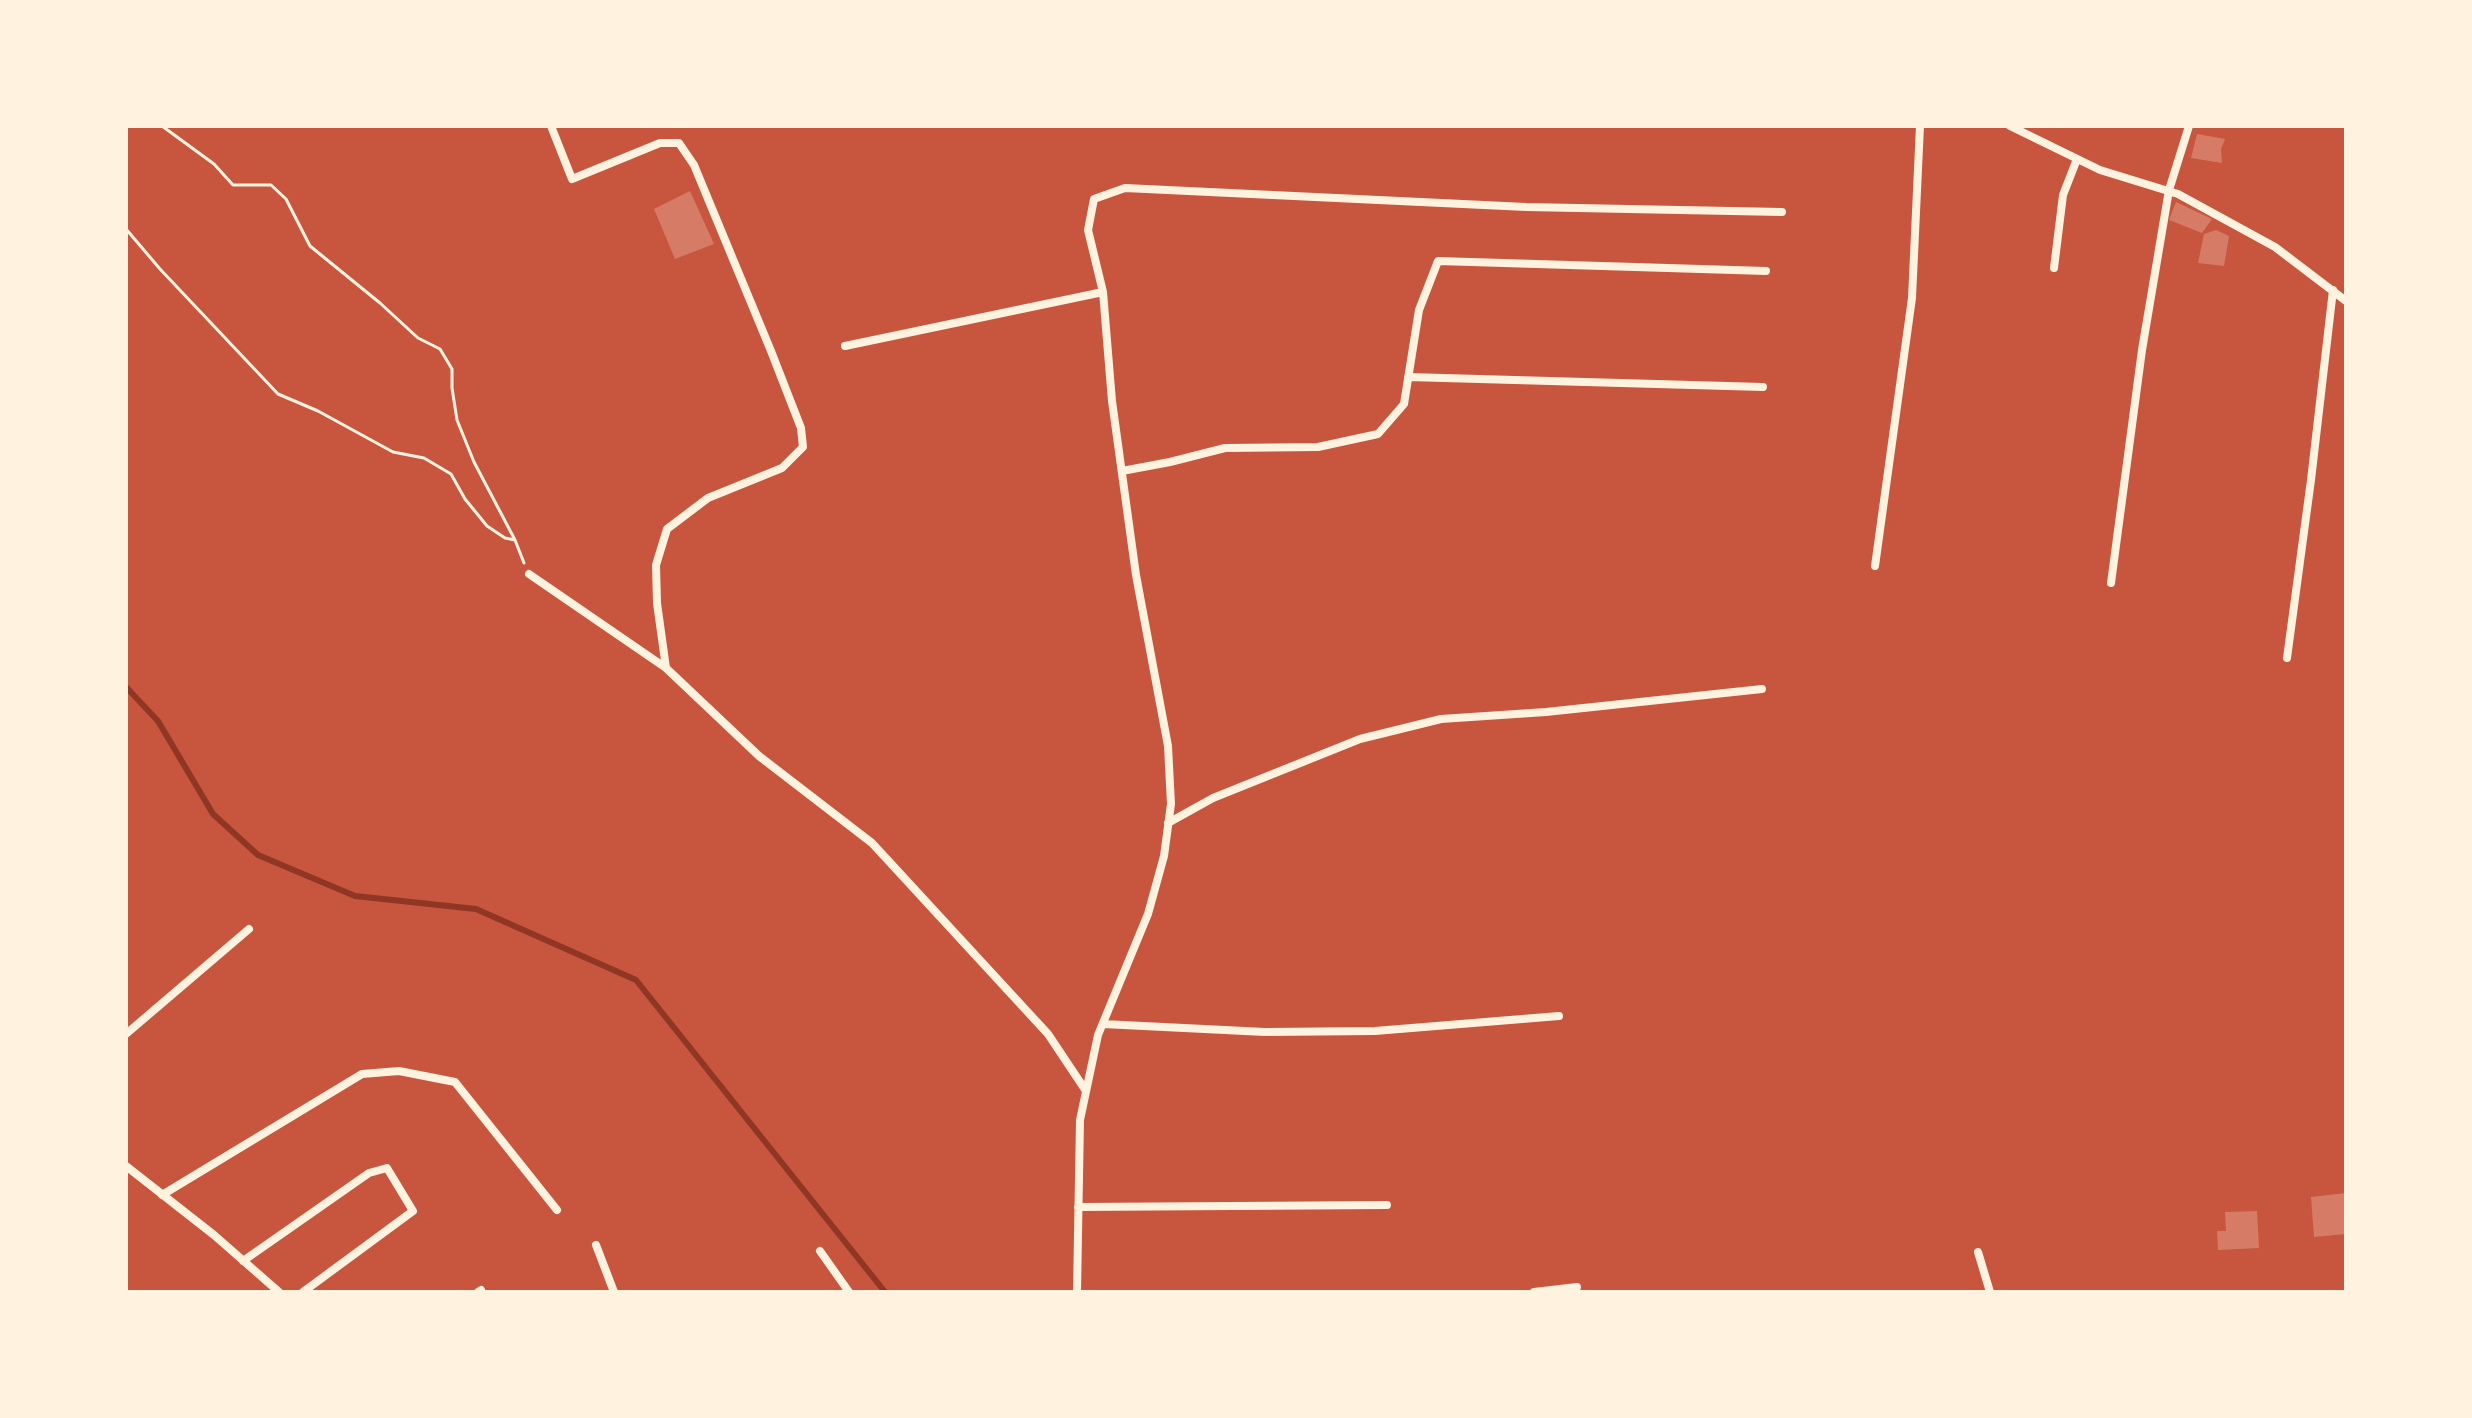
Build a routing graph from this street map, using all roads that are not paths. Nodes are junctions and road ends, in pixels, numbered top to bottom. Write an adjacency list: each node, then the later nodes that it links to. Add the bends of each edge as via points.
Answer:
1 (551, 126): 21 (street, via 572,179 660,143 679,143 694,165 801,428 803,447 782,468 708,498 667,529 656,565)
2 (1920, 126): 17 (street, via 1912,298)
3 (2010, 126): 5 (street)
4 (2189, 126): 6 (street)
5 (2077, 159): 6 (street); 8 (street, via 2063,195)
6 (2169, 190): 10 (street, via 2275,247); 19 (street)
7 (1782, 212): 11 (street, via 1526,207 1125,188 1094,199 1088,230)
8 (2054, 268)
9 (1766, 271): 14 (street, via 1438,261 1419,310)
10 (2333, 290): 12 (street); 20 (street)
11 (1103, 292): 13 (street); 16 (street)
12 (2346, 301)
13 (845, 346)
14 (1408, 377): 15 (street); 16 (street, via 1404,404 1378,434 1318,447 1225,448)
15 (1763, 387)
16 (1122, 471): 23 (street, via 1168,746)
17 (1875, 566)
18 (529, 574): 21 (street)
19 (2111, 583)
20 (2287, 658)
21 (666, 668): 28 (street, via 759,756 872,843 1048,1034)
22 (1762, 689): 23 (street, via 1441,719 1360,739 1213,798)
23 (1168, 823): 26 (street, via 1148,914)
24 (249, 929): 27 (street)
25 (1559, 1016): 26 (street, via 1375,1031)
26 (1103, 1024): 28 (street)
27 (126, 1034)
28 (1086, 1091): 32 (street)
29 (126, 1166): 30 (street)
30 (162, 1195): 33 (street, via 362,1074 399,1071 455,1082); 37 (street)
31 (1387, 1205): 32 (street)
32 (1078, 1207): 43 (street)
33 (557, 1210)
34 (596, 1245): 41 (street)
35 (820, 1251): 42 (street)
36 (1978, 1252): 45 (street)
37 (243, 1261): 39 (street); 40 (street, via 369,1173 387,1168 413,1211)
38 (1577, 1287): 44 (street)
39 (279, 1292)
40 (303, 1292)
41 (614, 1292)
42 (849, 1292)
43 (1077, 1292)
44 (1534, 1292)
45 (1990, 1292)

